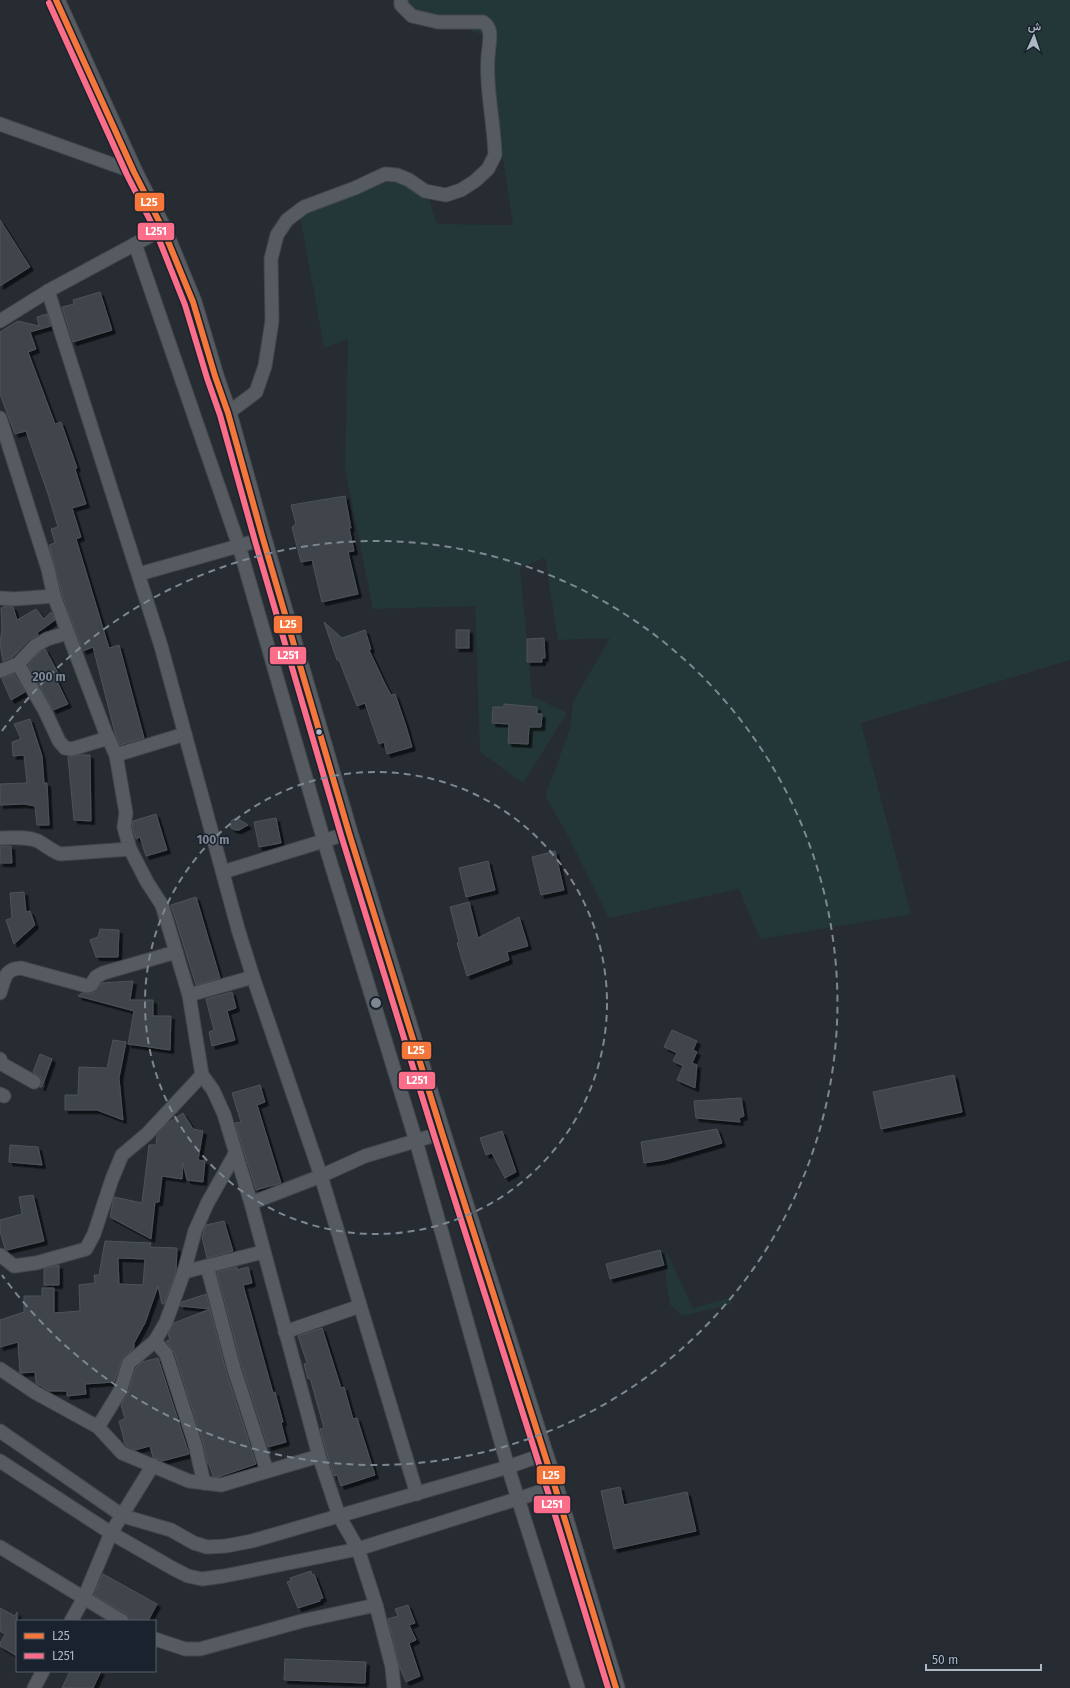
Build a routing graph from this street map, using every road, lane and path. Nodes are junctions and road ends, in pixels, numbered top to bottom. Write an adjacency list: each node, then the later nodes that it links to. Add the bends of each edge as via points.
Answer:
1 (56, 0): 4 (street)
2 (401, 0): 9 (street, via 401,5 412,16 438,22 483,22 488,25 490,32 487,59 495,155 488,169 475,181 461,190 446,195 425,191 398,175 385,174 304,207 287,220 277,235 272,259 272,321 265,366 256,392)
3 (0, 124): 4 (street)
4 (134, 172): 5 (street)
5 (163, 228): 6 (street); 9 (street, via 193,302)
6 (135, 244): 7 (street); 12 (street)
7 (48, 291): 8 (street); 13 (street)
8 (0, 321)
9 (228, 413): 11 (street)
10 (0, 418): 14 (street, via 48,569)
11 (263, 539): 12 (street); 22 (street)
12 (239, 546): 13 (street); 24 (street)
13 (139, 574): 19 (street)
14 (54, 596): 15 (street); 16 (street)
15 (0, 598)
16 (67, 633): 17 (street, via 35,646); 20 (street)
17 (18, 664): 18 (street); 20 (street, via 65,748 72,749)
18 (0, 671)
19 (185, 734): 21 (street); 26 (street)
20 (108, 738): 21 (street)
21 (116, 755): 25 (street, via 126,813 124,827)
22 (349, 833): 24 (street); 34 (street)
23 (0, 838): 25 (street, via 24,838 39,842 60,854)
24 (324, 841): 26 (street); 35 (street)
25 (130, 849): 27 (street, via 162,905)
26 (223, 872): 28 (street)
27 (176, 952): 29 (street, via 103,973 87,986 21,968 12,969 7,973); 30 (street)
28 (253, 977): 30 (street); 37 (street)
29 (0, 993)
30 (189, 995): 32 (street)
31 (0, 1059): 33 (street, via 2,1064)
32 (202, 1075): 36 (street, via 213,1090 224,1114); 40 (street, via 147,1134 122,1155 94,1234 86,1249 36,1263 14,1266)
33 (34, 1082)
34 (442, 1133): 35 (street); 49 (street)
35 (416, 1141): 37 (street, via 365,1156); 53 (street)
36 (235, 1154): 38 (street); 42 (street, via 195,1231)
37 (321, 1176): 38 (street); 43 (street)
38 (250, 1204): 39 (street)
39 (263, 1252): 41 (street); 44 (street)
40 (0, 1254)
41 (207, 1266): 42 (street); 54 (street, via 234,1369)
42 (184, 1272): 45 (street, via 166,1322)
43 (360, 1306): 44 (street); 57 (street)
44 (285, 1332): 50 (street)
45 (155, 1341): 47 (street, via 129,1363 120,1391); 55 (street, via 166,1354 195,1444)
46 (0, 1369): 47 (street, via 36,1393)
47 (98, 1427): 52 (street, via 122,1453)
48 (0, 1431): 59 (street)
49 (545, 1454): 53 (street); 56 (street)
50 (319, 1456): 54 (street); 60 (street)
51 (0, 1461): 61 (street)
52 (153, 1465): 55 (street, via 189,1481); 59 (street)
53 (508, 1467): 57 (street); 58 (street)
54 (267, 1471): 55 (street, via 221,1484)
55 (204, 1483)
56 (555, 1487): 58 (street); 73 (street)
57 (417, 1494): 60 (street)
58 (519, 1499): 63 (street); 72 (street)
59 (123, 1516): 60 (street, via 171,1530 207,1547 252,1541); 61 (street)
60 (339, 1516): 63 (street)
61 (111, 1533): 63 (street, via 174,1570 202,1579); 64 (street)
62 (0, 1547): 64 (street)
63 (358, 1549): 65 (street)
64 (84, 1598): 66 (street); 67 (street)
65 (376, 1605): 68 (street, via 302,1620 200,1649 185,1649); 71 (street, via 392,1667)
66 (72, 1620)
67 (120, 1620)
68 (156, 1639)
69 (42, 1672): 70 (street)
70 (34, 1688)
71 (394, 1688)
72 (578, 1688)
73 (616, 1688)

